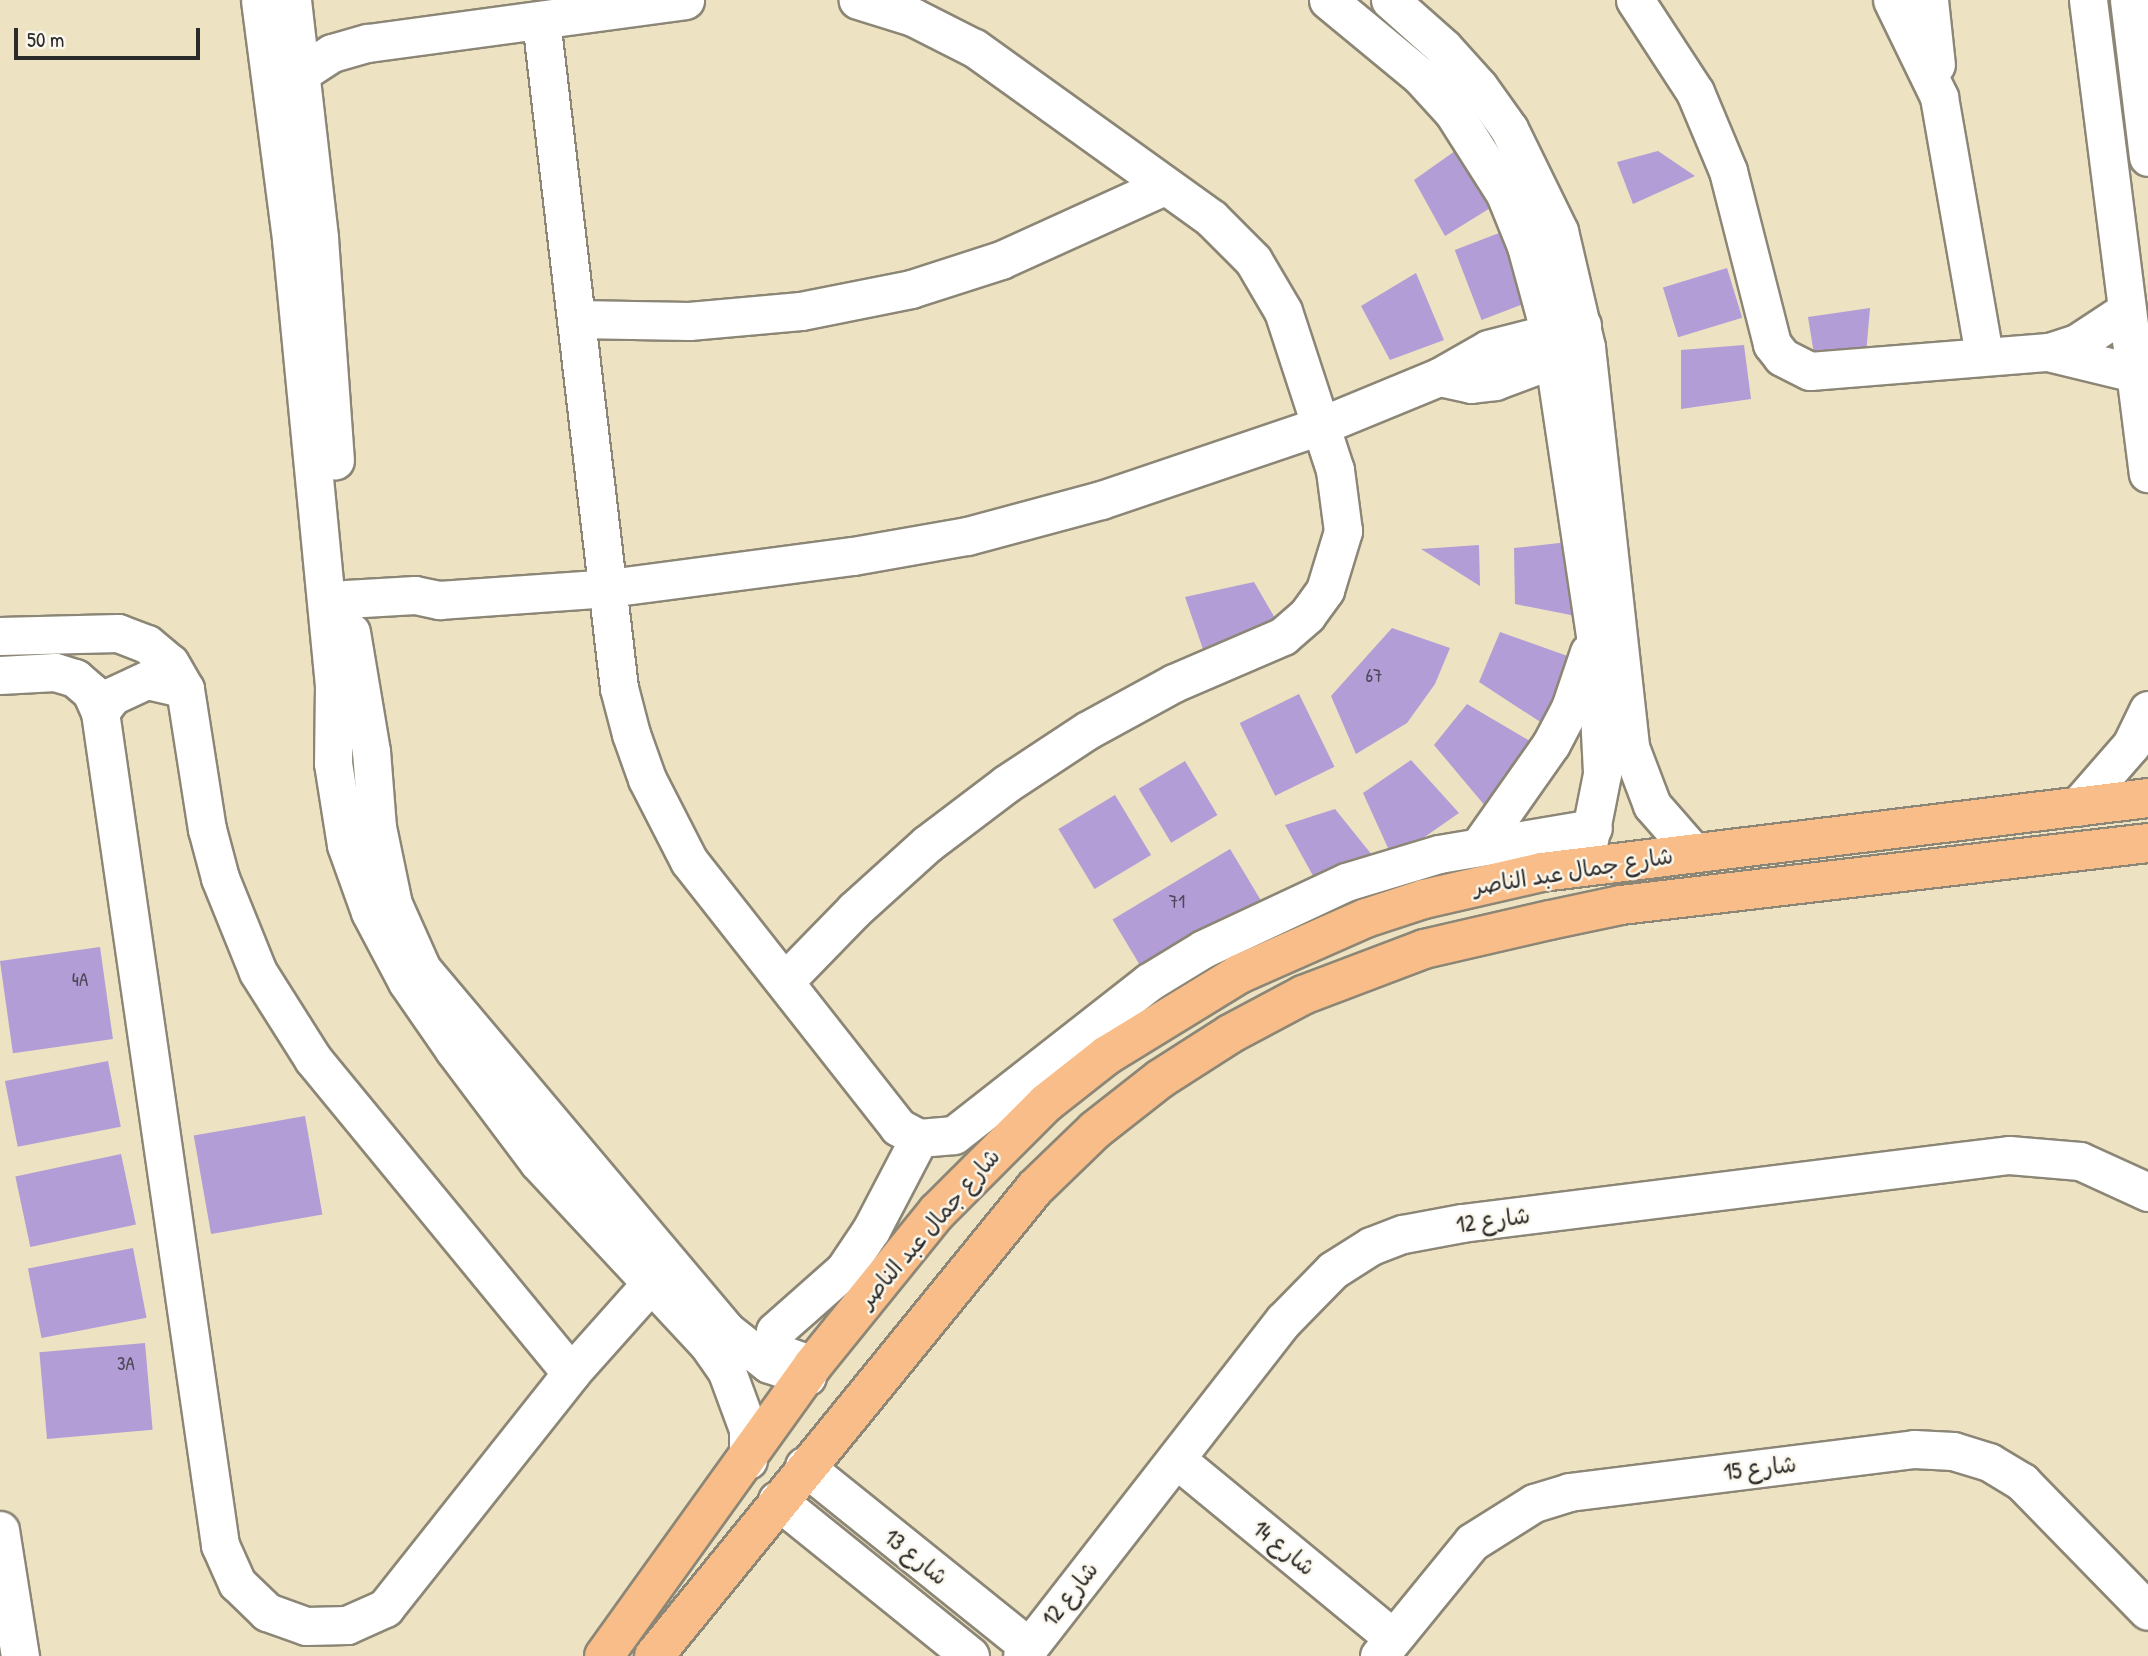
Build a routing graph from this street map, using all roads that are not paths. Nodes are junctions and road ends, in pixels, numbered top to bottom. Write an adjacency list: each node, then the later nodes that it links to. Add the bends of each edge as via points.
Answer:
1 (685, 0): 11 (street)
2 (858, 0): 17 (street, via 913,17 974,48)
3 (1328, 0): 20 (street, via 1420,76 1482,151)
4 (1390, 0): 20 (street, via 1444,48 1509,129 1559,231)
5 (1635, 0): 22 (street, via 1695,92 1728,171 1772,344 1782,357 1810,371)
6 (1892, 0): 15 (street)
7 (1929, 0): 15 (street)
8 (2088, 0): 18 (street)
9 (2129, 0): 13 (street)
10 (282, 3): 12 (street, via 328,32); 14 (street); 27 (street, via 291,240)
11 (541, 20): 12 (street); 19 (street)
12 (368, 43): 14 (street, via 332,53)
13 (2141, 56): 16 (street)
14 (301, 73): 27 (street, via 319,238)
15 (1939, 97): 22 (street)
16 (2148, 157)
17 (1162, 187): 19 (street, via 1001,260 911,289 751,316 688,321); 24 (street, via 1211,218 1252,260 1283,311)
18 (2127, 310): 21 (street, via 2077,343); 23 (street)
19 (576, 319): 26 (street)
20 (1568, 341): 24 (street, via 1488,349 1439,377); 28 (street); 34 (street)
21 (2048, 352): 22 (street); 23 (street)
22 (1984, 356)
23 (2135, 373): 25 (street)
24 (1320, 426): 26 (street, via 1101,500 967,536); 42 (street, via 1342,500 1343,531 1325,590 1307,615 1283,636 1174,683 1088,730 1006,784 927,844 853,910)
25 (2148, 473)
26 (609, 588): 27 (street, via 439,600 419,613); 42 (street, via 619,688 647,779 689,861)
27 (344, 623): 44 (street, via 371,751 377,827 393,904 422,969)
28 (1595, 635): 34 (street); 39 (street, via 1570,708 1551,744)
29 (0, 636): 31 (street, via 118,633 147,643 170,663)
30 (0, 676): 33 (street, via 55,672 75,678 91,692)
31 (185, 689): 33 (street, via 147,680 112,696); 49 (street, via 207,829 237,926 258,972 313,1059)
32 (2148, 710): 36 (street, via 2122,756)
33 (100, 712): 49 (street, via 220,1545 237,1583 267,1612 306,1626 347,1625 385,1608)
34 (1614, 718): 37 (street); 40 (street, via 1664,822)
35 (2148, 798): 36 (main road, شارع جمال عبد الناصر)
36 (2077, 807): 40 (main road, شارع جمال عبد الناصر)
37 (1593, 828): 39 (street); 41 (street)
38 (2148, 843): 52 (main road, شارع جمال عبد الناصر, via 1621,905 1424,949 1303,995 1160,1079 1095,1130 980,1250)
39 (1480, 845): 43 (street, via 1346,882 1203,949 1099,1019 964,1128 943,1138)
40 (1693, 852): 41 (main road, شارع جمال عبد الناصر)
41 (1581, 866): 48 (main road, شارع جمال عبد الناصر, via 1482,884 1366,918 1239,974 1172,1012 1107,1055 990,1156 937,1212)
42 (785, 981): 43 (street, via 890,1118)
43 (919, 1138): 48 (street, via 871,1230 844,1270 775,1331 773,1343 781,1354)
44 (552, 1154): 46 (street); 47 (street)
45 (2148, 1192): 50 (street, شارع 12, via 2080,1161 2009,1155 1403,1234 1371,1246 1313,1287)
46 (652, 1282): 47 (street); 49 (street)
47 (717, 1337): 48 (street, via 769,1364); 51 (street, via 741,1401 748,1429)
48 (810, 1371): 51 (main road, شارع جمال عبد الناصر)
49 (571, 1373)
50 (1176, 1459): 56 (street, شارع 14); 57 (street, شارع 12)
51 (748, 1460): 59 (main road, شارع جمال عبد الناصر)
52 (804, 1466): 53 (main road, شارع جمال عبد الناصر); 57 (street, شارع 13)
53 (777, 1500): 60 (main road, شارع جمال عبد الناصر); 61 (street, شارع 13)
54 (0, 1530): 58 (street)
55 (2148, 1611): 56 (street, شارع 15, via 2022,1482 1977,1458 1953,1451 1914,1449 1569,1492 1534,1503 1472,1542)
56 (1386, 1647)
57 (1026, 1652)
58 (20, 1656)
59 (604, 1656)
60 (654, 1656)
61 (970, 1656)

